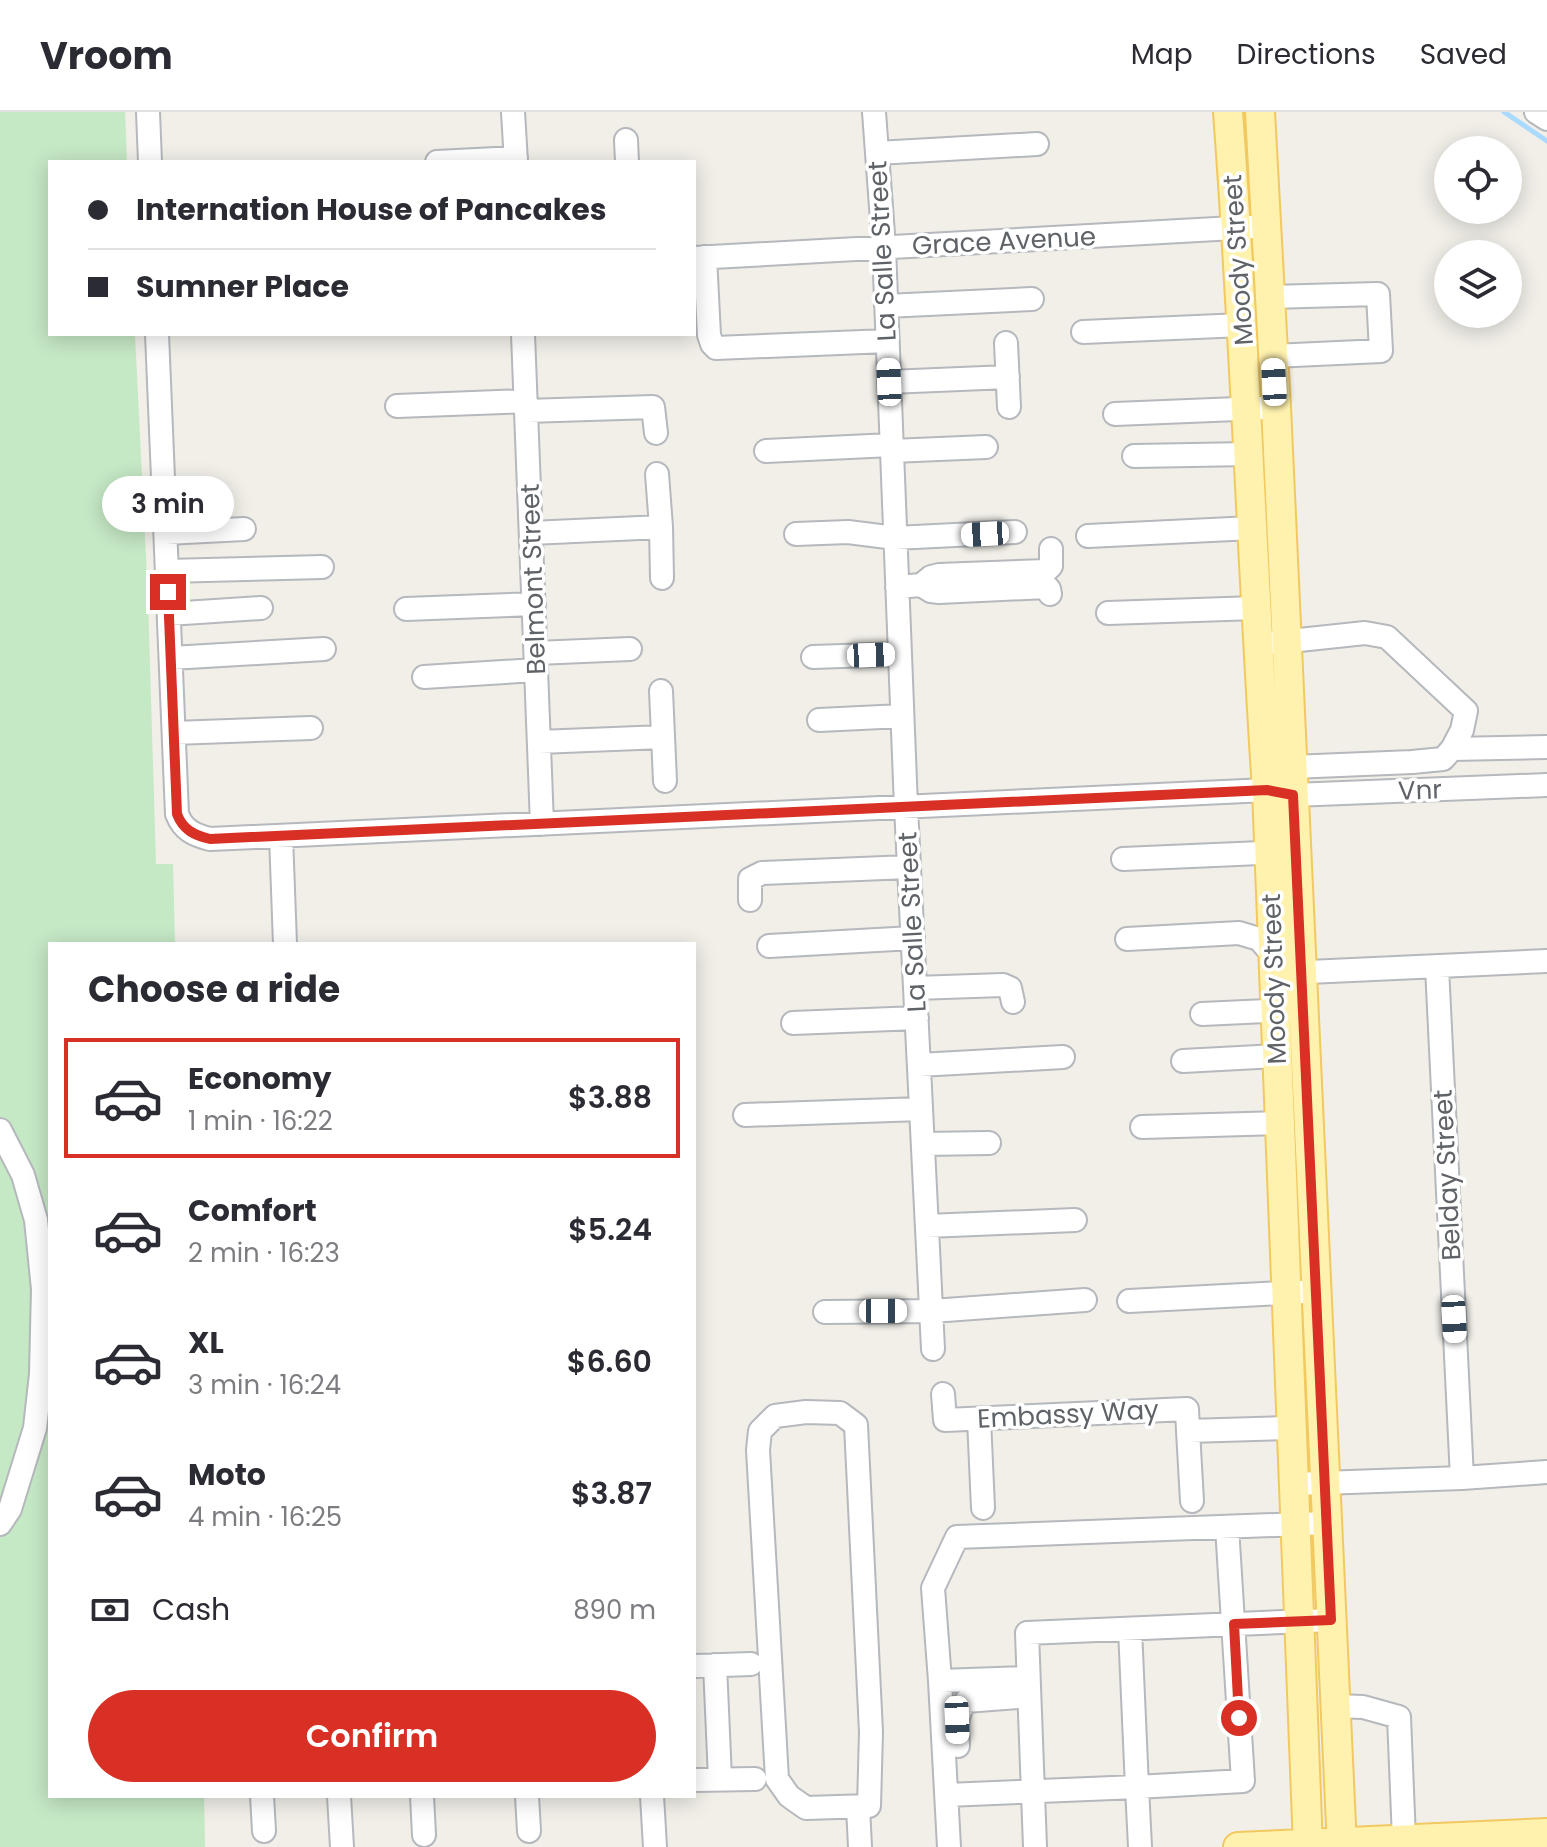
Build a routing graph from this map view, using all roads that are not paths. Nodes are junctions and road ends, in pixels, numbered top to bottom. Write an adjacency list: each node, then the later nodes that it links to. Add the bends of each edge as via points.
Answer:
1 (148, 112): 10 (street)
2 (513, 112): 11 (street)
3 (874, 112): 9 (street, La Salle Street)
4 (1228, 112): 13 (main road, Moody Street)
5 (1260, 112): 12 (main road, Moody Street)
6 (1536, 112): 7 (street)
7 (1547, 119)
8 (1037, 144): 9 (street)
9 (877, 153): 14 (street, La Salle Street)
10 (150, 160)
11 (516, 160)
12 (1265, 226): 13 (street, Grace Avenue); 16 (main road, Moody Street)
13 (1237, 228): 14 (street, Grace Avenue); 19 (main road, Moody Street)
14 (884, 248): 15 (street, Grace Avenue); 18 (street, La Salle Street)
15 (699, 257): 23 (street, via 709,335 716,348)
16 (1270, 297): 25 (main road, Moody Street); 25 (street, via 1378,294 1381,351)
17 (1032, 299): 18 (street)
18 (886, 306): 23 (street, La Salle Street)
19 (1242, 325): 20 (street); 32 (main road, Moody Street)
20 (1083, 332)
21 (157, 336): 45 (street)
22 (523, 336): 29 (street, Belmont Street)
23 (887, 341): 27 (street, La Salle Street)
24 (1006, 343): 26 (street)
25 (1273, 356): 31 (main road, Moody Street)
26 (1008, 377): 27 (street); 30 (street)
27 (889, 382): 36 (street, La Salle Street)
28 (397, 406): 29 (street)
29 (526, 406): 34 (street, via 653,407); 46 (street, Belmont Street)
30 (1009, 407)
31 (1276, 407): 32 (street); 63 (main road, Moody Street)
32 (1247, 408): 33 (street); 38 (main road, Moody Street)
33 (1115, 414)
34 (656, 433)
35 (986, 447): 36 (street)
36 (892, 448): 37 (street); 49 (street, La Salle Street)
37 (766, 451)
38 (1249, 454): 39 (street); 42 (main road, Moody Street)
39 (1134, 456)
40 (657, 474): 41 (street)
41 (661, 527): 46 (street); 53 (street)
42 (1252, 528): 48 (street); 59 (main road, Moody Street)
43 (244, 529): 45 (street)
44 (1015, 532): 49 (street)
45 (166, 533): 52 (street)
46 (531, 533): 57 (street, Belmont Street)
47 (796, 534): 49 (street, via 848,532)
48 (1088, 536)
49 (895, 538): 55 (street, La Salle Street)
50 (1051, 549): 54 (street, via 1046,571 939,575)
51 (322, 567): 52 (street)
52 (167, 571): 62 (street)
53 (662, 578)
54 (921, 585): 55 (street); 56 (street, via 939,592 1047,587)
55 (897, 587): 67 (street, La Salle Street)
56 (1050, 594)
57 (534, 604): 60 (street); 70 (street, Belmont Street)
58 (261, 608): 62 (street)
59 (1256, 608): 61 (street); 64 (main road, Moody Street)
60 (406, 609)
61 (1108, 613)
62 (169, 614): 69 (street)
63 (1286, 642): 64 (street); 80 (street, via 1365,633 1387,637 1466,711); 81 (main road, Moody Street)
64 (1257, 644): 84 (main road, Moody Street)
65 (324, 649): 69 (street)
66 (630, 649): 70 (street)
67 (900, 654): 68 (street); 73 (street, La Salle Street)
68 (813, 657)
69 (171, 658): 76 (street)
70 (536, 662): 71 (street); 78 (street, Belmont Street)
71 (424, 677)
72 (661, 691): 77 (street)
73 (902, 716): 74 (street); 85 (street, La Salle Street)
74 (819, 720)
75 (311, 728): 76 (street)
76 (174, 733): 87 (street, Vnr, via 177,814 190,832 210,839)
77 (663, 737): 78 (street); 82 (street)
78 (539, 742): 86 (street, Belmont Street)
79 (1547, 747): 80 (street)
80 (1452, 749): 81 (street, via 1443,759 1431,761)
81 (1292, 767): 84 (main road, Moody Street)
82 (665, 781)
83 (1547, 785): 84 (street, Vnr)
84 (1280, 792): 85 (street, Vnr); 88 (main road, Moody Street)
85 (906, 807): 86 (street, Vnr); 90 (street, La Salle Street)
86 (542, 824): 87 (street, Vnr)
87 (281, 836): 94 (street)
88 (1282, 852): 89 (street); 97 (main road, Moody Street)
89 (1123, 859)
90 (909, 867): 91 (street, via 762,873 750,879); 92 (street, La Salle Street)
91 (750, 900)
92 (913, 938): 95 (street); 99 (street, La Salle Street)
93 (1127, 939): 97 (street, via 1239,933 1259,939)
94 (285, 942)
95 (769, 946)
96 (1547, 961): 98 (street)
97 (1287, 963): 98 (street); 101 (main road, Moody Street)
98 (1437, 967): 130 (street, Belday Street)
99 (915, 988): 100 (street, via 1003,985 1010,988); 103 (street, La Salle Street)
100 (1013, 1002)
101 (1289, 1010): 102 (street); 105 (main road, Moody Street); 118 (main road, Moody Street)
102 (1202, 1014)
103 (917, 1018): 104 (street); 108 (street, La Salle Street)
104 (793, 1023)
105 (1277, 1056): 107 (street); 111 (main road, Moody Street)
106 (1063, 1057): 108 (street)
107 (1183, 1061)
108 (919, 1065): 109 (street, La Salle Street)
109 (921, 1109): 110 (street); 115 (street, La Salle Street)
110 (745, 1115)
111 (1280, 1123): 112 (street); 119 (main road, Moody Street)
112 (1142, 1127)
113 (0, 1130): 136 (street, via 23,1175 36,1220 43,1289 35,1428 10,1509)
114 (989, 1143): 115 (street)
115 (923, 1144): 117 (street, La Salle Street)
116 (1075, 1220): 117 (street)
117 (927, 1226): 122 (street, La Salle Street)
118 (1316, 1291): 119 (street); 131 (main road, Moody Street)
119 (1286, 1293): 121 (street); 127 (main road, Moody Street)
120 (1085, 1300): 122 (street)
121 (1129, 1301)
122 (932, 1311): 123 (street); 124 (street, La Salle Street)
123 (825, 1312)
124 (933, 1349)
125 (943, 1394): 126 (street, Embassy Way, via 945,1420)
126 (979, 1419): 128 (street, Embassy Way, via 1187,1409); 134 (street)
127 (1291, 1428): 128 (street, Embassy Way); 132 (main road, Moody Street)
128 (1188, 1431): 133 (street)
129 (1547, 1472): 130 (street)
130 (1462, 1478): 131 (street)
131 (1325, 1482): 132 (street); 135 (main road, Moody Street)
132 (1294, 1484): 137 (main road, Moody Street)
133 (1192, 1501)
134 (983, 1508)
135 (1327, 1523): 137 (street); 139 (main road, Moody Street)
136 (0, 1524)
137 (1295, 1524): 138 (street); 140 (main road, Moody Street)
138 (1227, 1527): 141 (street); 145 (street, via 957,1537 933,1588)
139 (1331, 1620): 140 (street); 147 (main road, Moody Street)
140 (1299, 1622): 141 (street); 166 (main road, Moody Street)
141 (1234, 1624): 142 (street); 151 (street, via 1243,1781)
142 (1130, 1629): 146 (street, via 1027,1633); 151 (street)
143 (751, 1664): 144 (street)
144 (704, 1666): 148 (street)
145 (940, 1681): 146 (street); 153 (street)
146 (1029, 1687): 152 (street); 153 (street, via 966,1701 959,1709)
147 (1349, 1706): 164 (street, via 1399,1717); 165 (main road, Moody Street)
148 (720, 1779): 149 (street); 150 (street)
149 (755, 1779)
150 (696, 1780)
151 (1137, 1787): 152 (street); 172 (street)
152 (1033, 1791): 153 (street); 171 (street)
153 (953, 1795): 170 (street)
154 (262, 1798): 160 (street)
155 (339, 1798): 167 (street)
156 (422, 1798): 163 (street)
157 (527, 1798): 161 (street)
158 (652, 1798): 168 (street)
159 (858, 1807): 159 (street, via 869,1806 871,1732 856,1425 840,1413 775,1416 760,1431 758,1450 777,1779 806,1808); 169 (street)
160 (264, 1831)
161 (529, 1831)
162 (1547, 1833): 164 (main road)
163 (424, 1835)
164 (1404, 1839): 165 (main road)
165 (1342, 1844): 166 (main road)
166 (1308, 1845): 173 (main road)
167 (342, 1847)
168 (655, 1847)
169 (860, 1847)
170 (949, 1847)
171 (1035, 1847)
172 (1140, 1847)
173 (1238, 1847)

